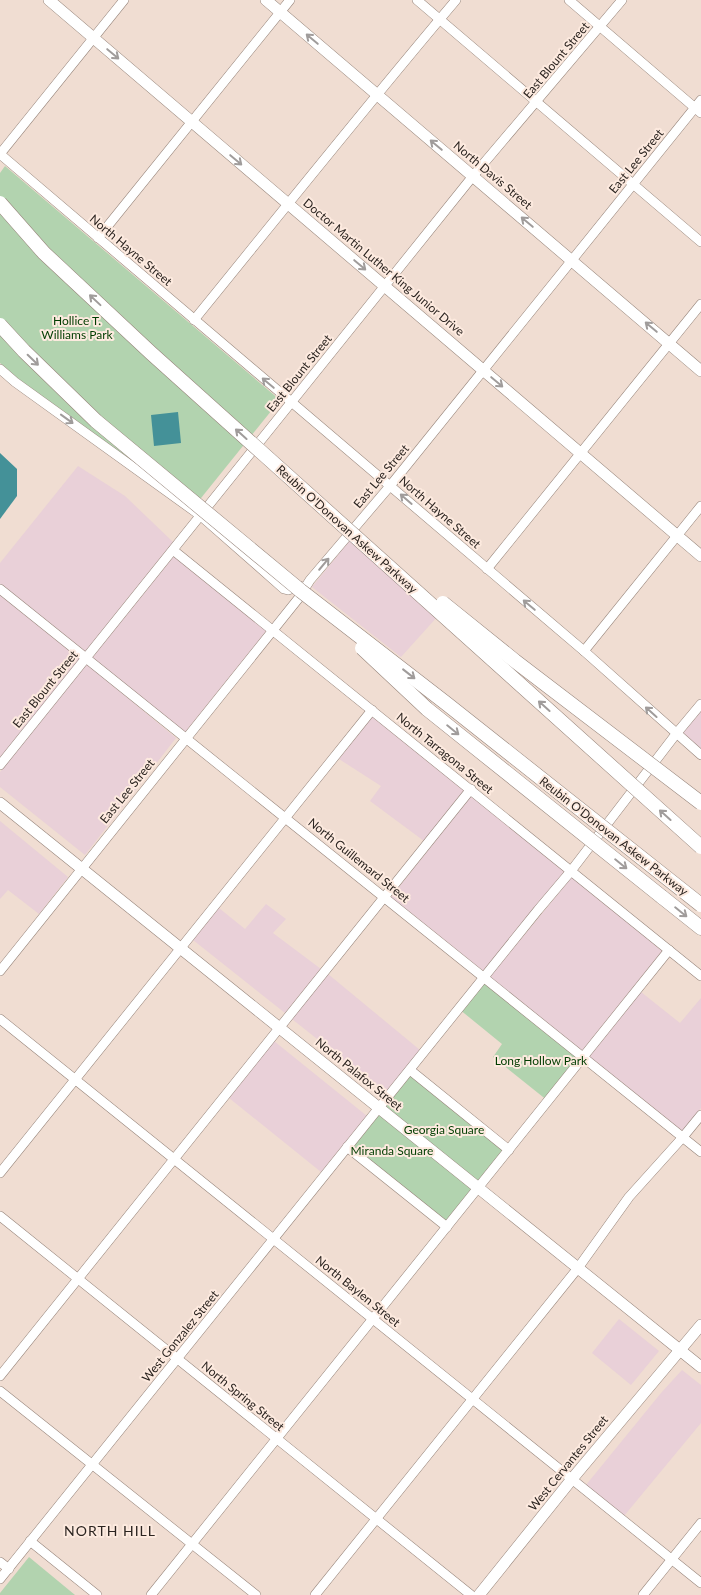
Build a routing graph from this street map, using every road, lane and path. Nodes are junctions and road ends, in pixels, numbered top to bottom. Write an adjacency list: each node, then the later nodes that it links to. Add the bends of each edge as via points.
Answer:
1 (49, 0): 12 (main road, Doctor Martin Luther King Junior Drive)
2 (124, 0): 12 (street)
3 (266, 0): 9 (main road, North Davis Street)
4 (290, 0): 9 (street)
5 (417, 0): 10 (street)
6 (456, 0): 10 (street)
7 (570, 0): 11 (street)
8 (622, 0): 11 (street, East Blount Street)
9 (280, 12): 13 (main road, North Davis Street, one-way to 9); 16 (street)
10 (439, 19): 13 (street); 14 (street)
11 (601, 27): 14 (street, East Blount Street); 15 (street)
12 (93, 38): 16 (main road, Doctor Martin Luther King Junior Drive, one-way to 16); 17 (street)
13 (376, 94): 18 (main road, North Davis Street, one-way to 13); 21 (street)
14 (537, 102): 18 (street, East Blount Street); 19 (street)
15 (699, 107): 19 (street, East Lee Street)
16 (192, 122): 21 (main road, Doctor Martin Luther King Junior Drive, one-way to 21); 22 (street)
17 (0, 154): 22 (street, North Hayne Street)
18 (473, 176): 24 (main road, North Davis Street, one-way to 18); 25 (street, East Blount Street)
19 (633, 184): 23 (street); 24 (street, East Lee Street)
20 (0, 203): 36 (highway, Reubin O'Donovan Askew Parkway, one-way to 20, bridge, via 44,253)
21 (289, 204): 25 (main road, Doctor Martin Luther King Junior Drive, one-way to 25); 27 (street)
22 (98, 238): 27 (street, North Hayne Street)
23 (701, 242)
24 (572, 260): 29 (main road, North Davis Street, one-way to 24); 31 (street, East Lee Street)
25 (385, 286): 31 (main road, Doctor Martin Luther King Junior Drive); 33 (street, East Blount Street)
26 (701, 304): 29 (street)
27 (194, 320): 33 (street, North Hayne Street, one-way to 27)
28 (0, 324): 45 (highway, Reubin O'Donovan Askew Parkway, one-way to 45, bridge, via 96,421)
29 (669, 343): 32 (main road, North Davis Street); 34 (street)
30 (0, 369): 38 (street, one-way to 38)
31 (483, 370): 34 (main road, Doctor Martin Luther King Junior Drive, one-way to 34); 35 (street, East Lee Street)
32 (701, 371)
33 (291, 403): 35 (street, North Hayne Street); 38 (street, East Blount Street)
34 (581, 453): 39 (main road, Doctor Martin Luther King Junior Drive); 42 (street)
35 (390, 486): 42 (street, North Hayne Street, one-way to 35); 43 (street, East Lee Street, one-way to 35)
36 (302, 488): 57 (highway, bridge, via 361,531 500,649); 59 (highway, Reubin O'Donovan Askew Parkway, one-way to 36, bridge)
37 (701, 506): 39 (street)
38 (201, 516): 40 (street, East Blount Street); 43 (street, via 284,588 294,589)
39 (677, 536): 41 (main road, Doctor Martin Luther King Junior Drive); 47 (street)
40 (173, 550): 46 (street, North Tarragona Street); 48 (street, East Blount Street)
41 (701, 556)
42 (487, 569): 47 (street, North Hayne Street, one-way to 42)
43 (310, 580): 46 (street, East Lee Street)
44 (0, 589): 48 (street, North Guillemard Street)
45 (301, 592): 63 (highway, Reubin O'Donovan Askew Parkway, one-way to 63, bridge); 64 (highway, one-way to 64, bridge, via 427,709)
46 (273, 630): 50 (street, North Tarragona Street); 52 (street, East Lee Street)
47 (584, 651): 51 (street, North Hayne Street, one-way to 47)
48 (86, 658): 52 (street, North Guillemard Street); 54 (street, East Blount Street)
49 (701, 704): 51 (street, West Gonzalez Street)
50 (372, 710): 55 (street, North Tarragona Street); 58 (street)
51 (676, 734): 53 (street, North Hayne Street); 61 (street, West Gonzalez Street)
52 (186, 738): 58 (street, North Guillemard Street); 60 (street, East Lee Street)
53 (701, 756)
54 (0, 765)
55 (471, 789): 61 (street, North Tarragona Street); 62 (street)
56 (0, 803): 60 (main road, North Palafox Street)
57 (701, 803)
58 (286, 818): 62 (street, North Guillemard Street); 65 (street)
59 (701, 847)
60 (81, 868): 65 (main road, North Palafox Street); 67 (street, East Lee Street)
61 (571, 871): 66 (street, North Tarragona Street); 69 (street, West Gonzalez Street)
62 (385, 897): 69 (street, North Guillemard Street); 71 (street)
63 (701, 905)
64 (701, 928)
65 (180, 949): 71 (main road, North Palafox Street); 74 (street)
66 (669, 950): 68 (street, North Tarragona Street); 72 (street)
67 (0, 970)
68 (701, 976)
69 (484, 977): 72 (street, North Guillemard Street); 73 (street, West Gonzalez Street)
70 (0, 1019): 74 (street, North Baylen Street)
71 (279, 1028): 75 (main road, North Palafox Street); 81 (street)
72 (583, 1057): 77 (street, North Guillemard Street); 79 (street)
73 (410, 1070): 75 (street, West Gonzalez Street); 79 (street)
74 (75, 1080): 81 (street, North Baylen Street); 82 (street)
75 (379, 1108): 78 (street, West Gonzalez Street); 83 (main road, North Palafox Street)
76 (701, 1115): 77 (street)
77 (683, 1137): 80 (street, North Guillemard Street); 87 (street, via 629,1197)
78 (347, 1147): 85 (street); 86 (street, West Gonzalez Street)
79 (509, 1150): 83 (street)
80 (701, 1152)
81 (174, 1159): 86 (street, North Baylen Street); 88 (street)
82 (0, 1173)
83 (478, 1188): 85 (street); 87 (main road, North Palafox Street)
84 (0, 1216): 88 (street, North Spring Street)
85 (447, 1227): 89 (street)
86 (273, 1239): 89 (street, North Baylen Street); 92 (street, West Gonzalez Street)
87 (578, 1268): 91 (main road, North Palafox Street); 96 (street)
88 (78, 1279): 92 (street, North Spring Street); 94 (street)
89 (373, 1319): 96 (street, North Baylen Street); 97 (street)
90 (701, 1325): 91 (main road, West Cervantes Street)
91 (680, 1351): 93 (main road, North Palafox Street); 99 (main road, West Cervantes Street)
92 (177, 1359): 97 (street, North Spring Street); 98 (street, West Gonzalez Street)
93 (701, 1367)
94 (0, 1376)
95 (0, 1390): 98 (street)
96 (472, 1399): 99 (street, North Baylen Street); 100 (street)
97 (277, 1439): 100 (street, North Spring Street); 103 (street)
98 (93, 1464): 102 (street, West Gonzalez Street); 103 (street)
99 (572, 1479): 104 (street, North Baylen Street); 114 (main road, West Cervantes Street)
100 (376, 1519): 112 (street); 113 (street, North Spring Street)
101 (701, 1523): 104 (street)
102 (30, 1542): 106 (street, West Gonzalez Street); 109 (street)
103 (192, 1544): 110 (street); 111 (street)
104 (672, 1559): 108 (street, North Baylen Street); 115 (street)
105 (0, 1562): 106 (street)
106 (9, 1569): 107 (street, West Gonzalez Street)
107 (0, 1579)
108 (701, 1583)
109 (97, 1595)
110 (151, 1595)
111 (256, 1595)
112 (315, 1595)
113 (471, 1595)
114 (479, 1595)
115 (643, 1595)

